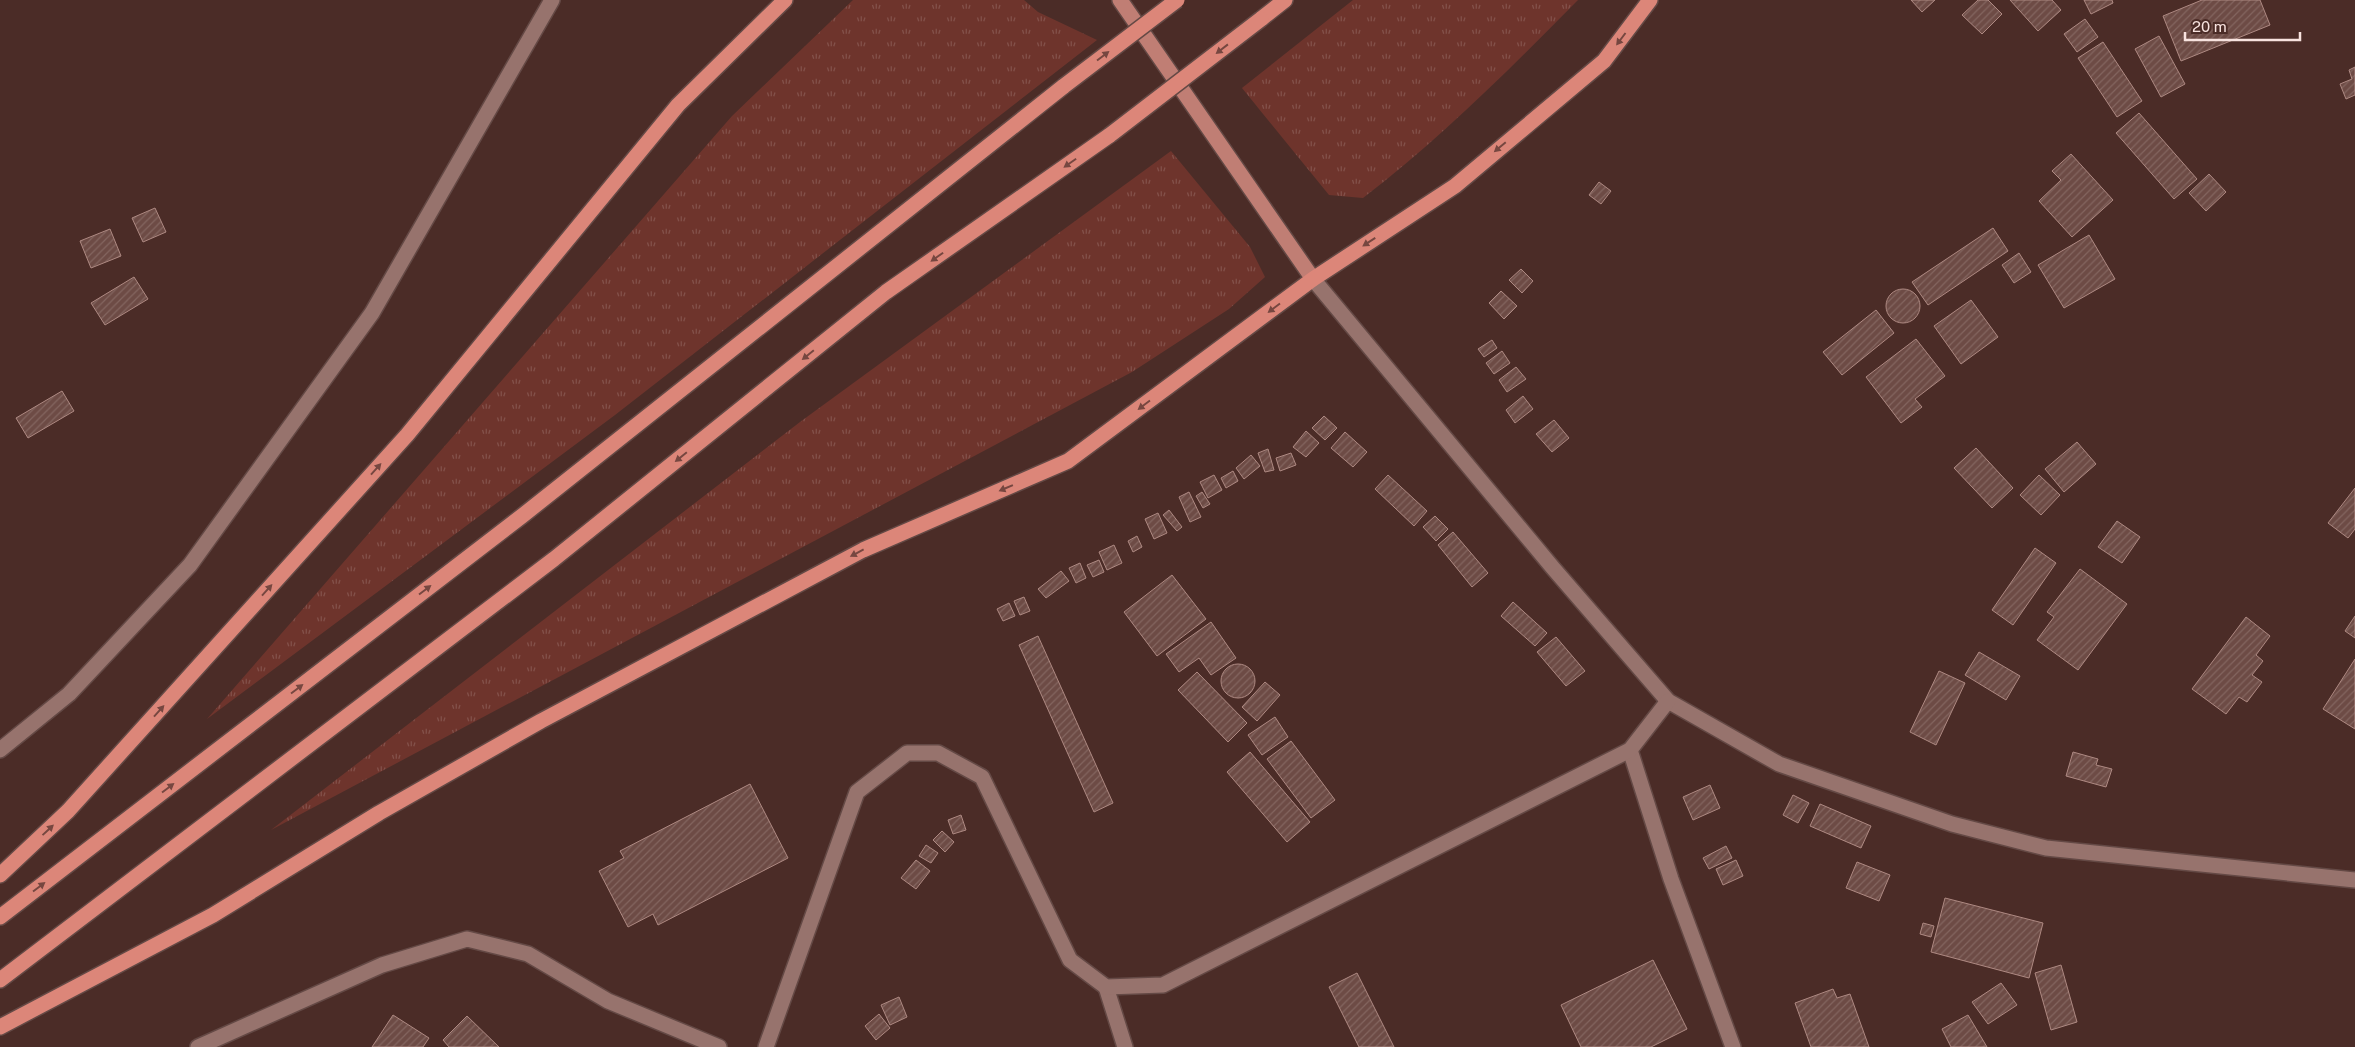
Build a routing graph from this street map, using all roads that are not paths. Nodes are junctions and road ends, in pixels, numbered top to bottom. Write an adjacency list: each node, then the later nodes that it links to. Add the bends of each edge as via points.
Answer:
1 (552, 0): 9 (street, via 372,313 190,565 70,694)
2 (785, 0): 11 (highway, one-way to 2, via 68,811 407,435 678,105)
3 (1120, 0): 7 (main road)
4 (1176, 0): 13 (highway, one-way to 4, bridge, via 522,516)
5 (1284, 0): 14 (highway, one-way to 14, bridge, via 1110,136 886,292 554,559)
6 (1650, 0): 7 (highway, one-way to 7, via 1604,61 1455,186)
7 (1313, 279): 8 (street); 16 (highway, one-way to 16, via 1068,461 863,550 541,721 379,813 213,915)
8 (1668, 701): 10 (street); 12 (street, via 1780,764 1952,824 2046,848)
9 (0, 750)
10 (1630, 750): 15 (street, via 1163,985); 21 (street, via 1671,879)
11 (0, 875)
12 (2355, 880)
13 (0, 917)
14 (0, 980)
15 (1106, 987): 19 (street, via 1070,960 982,777 938,753 907,753 858,792); 20 (street)
16 (0, 1028)
17 (198, 1047): 18 (street, via 382,965 467,939 528,954 608,1001)
18 (719, 1047)
19 (766, 1047)
20 (1125, 1047)
21 (1733, 1047)

